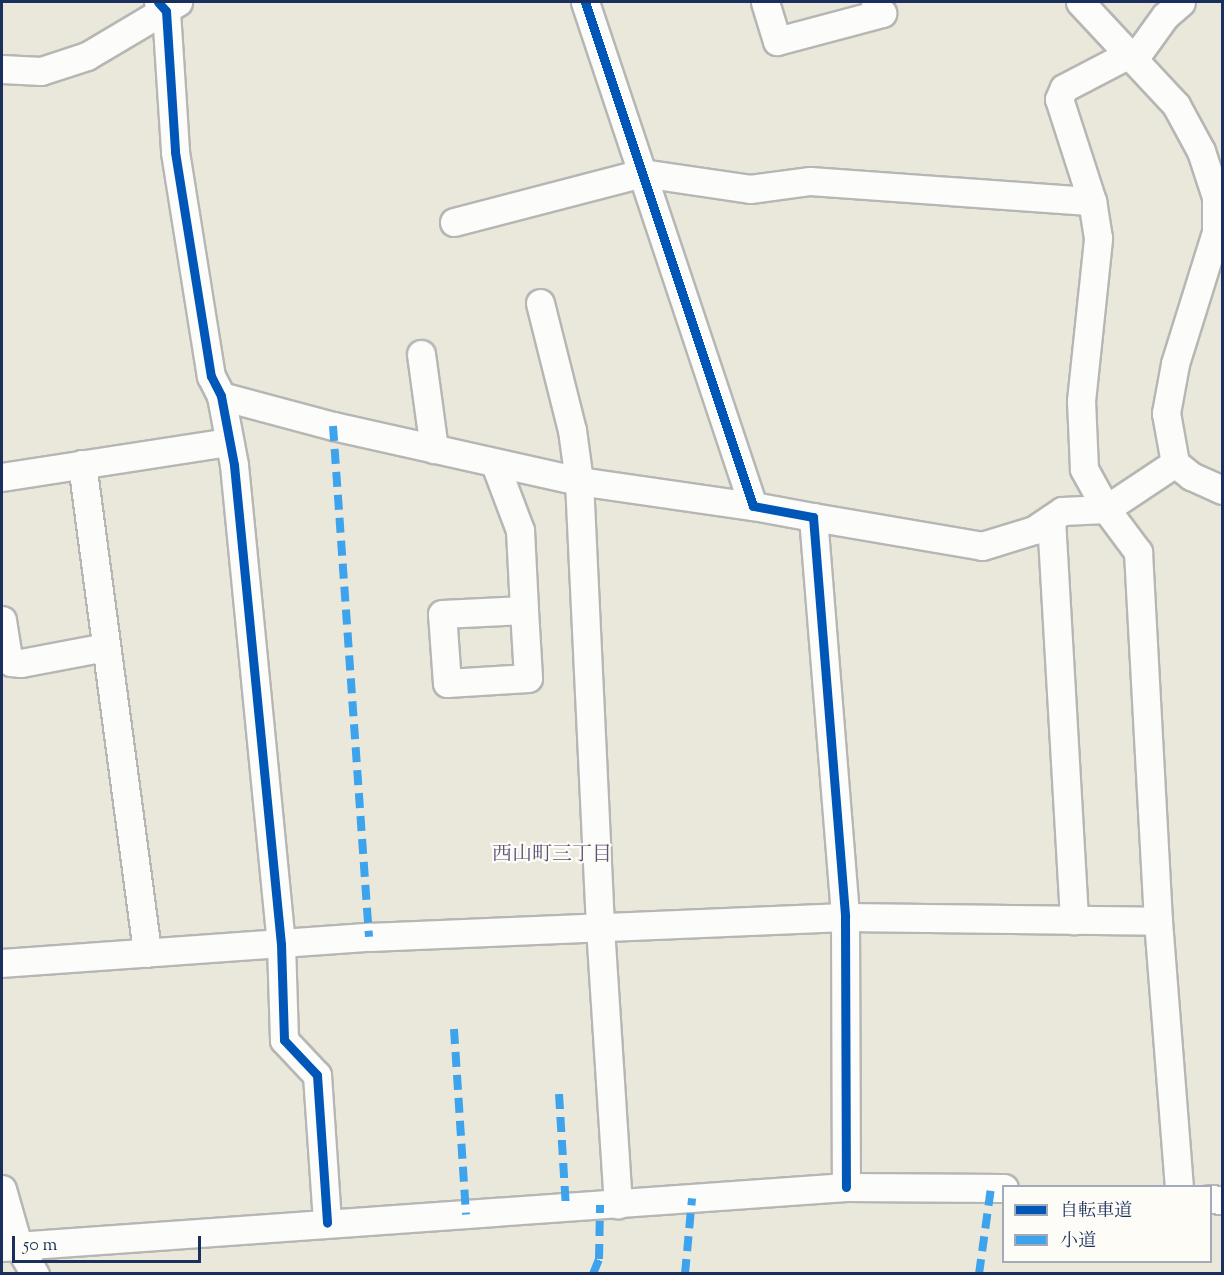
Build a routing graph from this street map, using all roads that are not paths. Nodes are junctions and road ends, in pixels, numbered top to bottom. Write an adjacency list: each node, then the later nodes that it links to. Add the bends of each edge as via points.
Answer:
1 (585, 2): 9 (street)
2 (765, 2): 3 (street, via 777,41 882,13)
3 (875, 2)
4 (1080, 2): 7 (street)
5 (1181, 2): 7 (street)
6 (167, 5): 8 (street, via 87,56 41,71); 14 (street, via 175,152 211,376)
7 (1132, 56): 10 (street, via 1065,88 1059,99); 17 (street, via 1176,105 1201,151 1216,197 1216,232 1175,364 1166,413)
8 (2, 69)
9 (642, 173): 10 (street, via 750,189 810,181); 11 (street); 23 (street)
10 (1092, 201): 24 (street, via 1098,238 1081,401 1082,435 1084,469)
11 (454, 222)
12 (540, 303): 21 (street, via 572,430)
13 (421, 354): 16 (street)
14 (221, 396): 15 (street); 16 (street)
15 (229, 442): 18 (street); 34 (street)
16 (434, 449): 19 (street)
17 (1175, 463): 22 (street, via 1191,476); 24 (street)
18 (82, 464): 20 (street); 29 (street)
19 (495, 464): 21 (street); 27 (street, via 520,530)
20 (2, 477)
21 (579, 481): 23 (street); 33 (street)
22 (1222, 490)
23 (753, 506): 25 (street)
24 (1106, 509): 26 (street, via 1062,511); 32 (street, via 1138,552)
25 (813, 518): 26 (street, via 982,546 1034,530); 30 (street)
26 (1051, 519): 31 (street)
27 (524, 610)
28 (2, 620): 29 (street, via 11,662)
29 (106, 647): 35 (street)
30 (845, 916): 31 (street); 33 (street); 38 (street)
31 (1074, 920): 32 (street)
32 (1158, 921): 37 (street)
33 (600, 927): 34 (street); 41 (street)
34 (281, 944): 35 (street); 42 (street, via 284,1040 317,1075)
35 (147, 953): 36 (street)
36 (2, 963)
37 (1179, 1185)
38 (846, 1187): 39 (street); 41 (street)
39 (1002, 1188)
40 (2, 1189): 43 (street)
41 (618, 1204): 42 (street)
42 (327, 1223): 43 (street)
43 (10, 1246): 44 (street)
44 (35, 1274)

